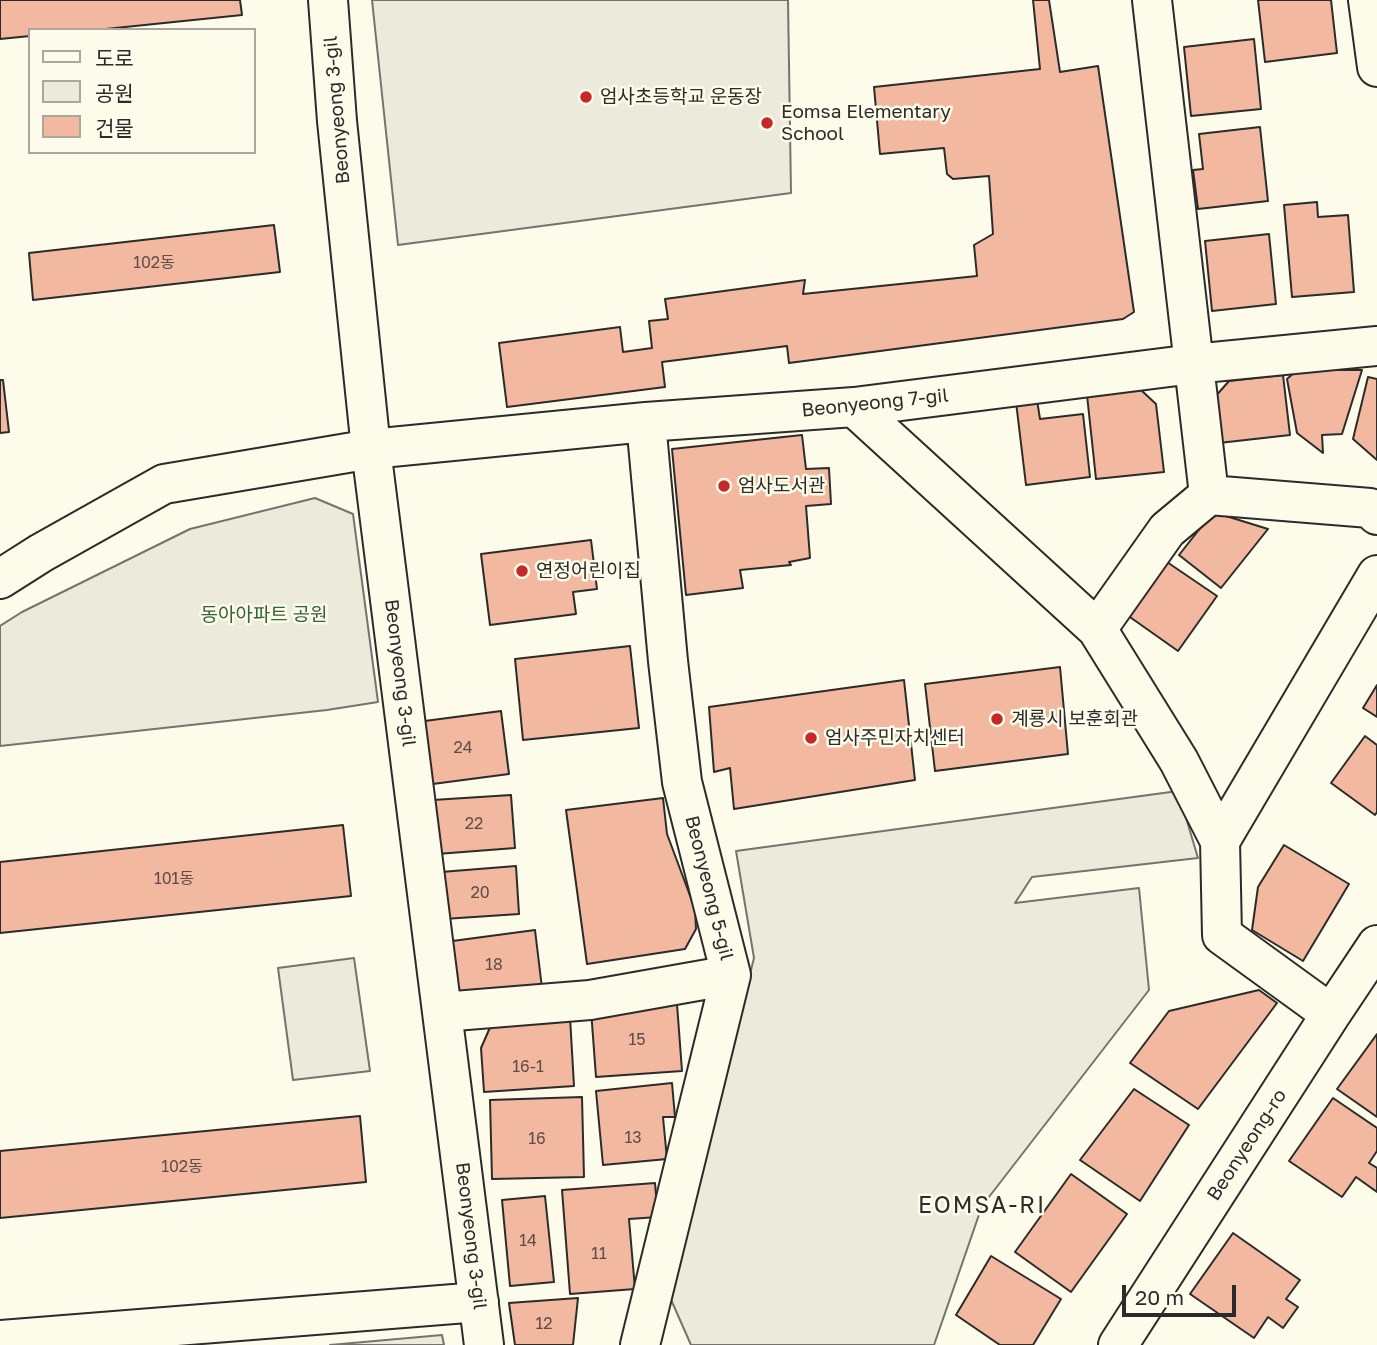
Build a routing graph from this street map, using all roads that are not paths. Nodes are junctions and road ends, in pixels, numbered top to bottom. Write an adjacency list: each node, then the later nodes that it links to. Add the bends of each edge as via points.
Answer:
1 (328, 0): 9 (street, Beonyeong 3-gil)
2 (1152, 0): 6 (street)
3 (1368, 0): 4 (street)
4 (1377, 68)
5 (1377, 346): 6 (street, Beonyeong 7-gil)
6 (1193, 365): 7 (street, Beonyeong 7-gil); 10 (street)
7 (854, 407): 8 (street, Beonyeong 7-gil); 14 (street)
8 (646, 422): 9 (street, Beonyeong 7-gil); 17 (street, Beonyeong 5-gil, via 682,782)
9 (371, 449): 13 (street, Beonyeong 7-gil, via 164,484); 18 (street, Beonyeong 3-gil)
10 (1209, 495): 11 (street, via 1370,508); 14 (street, via 1167,530)
11 (1377, 515)
12 (1377, 575): 15 (street)
13 (0, 579)
14 (1097, 629): 15 (street, via 1179,761)
15 (1220, 841): 19 (street, via 1222,935)
16 (1377, 946): 19 (street, Beonyeong-ro)
17 (731, 975): 18 (street, via 590,1000); 23 (street, Beonyeong 5-gil)
18 (442, 1012): 20 (street, Beonyeong 3-gil)
19 (1331, 1014): 24 (street, Beonyeong-ro)
20 (479, 1302): 21 (street); 22 (street, Beonyeong 3-gil)
21 (0, 1340)
22 (484, 1345)
23 (640, 1345)
24 (1118, 1345)

